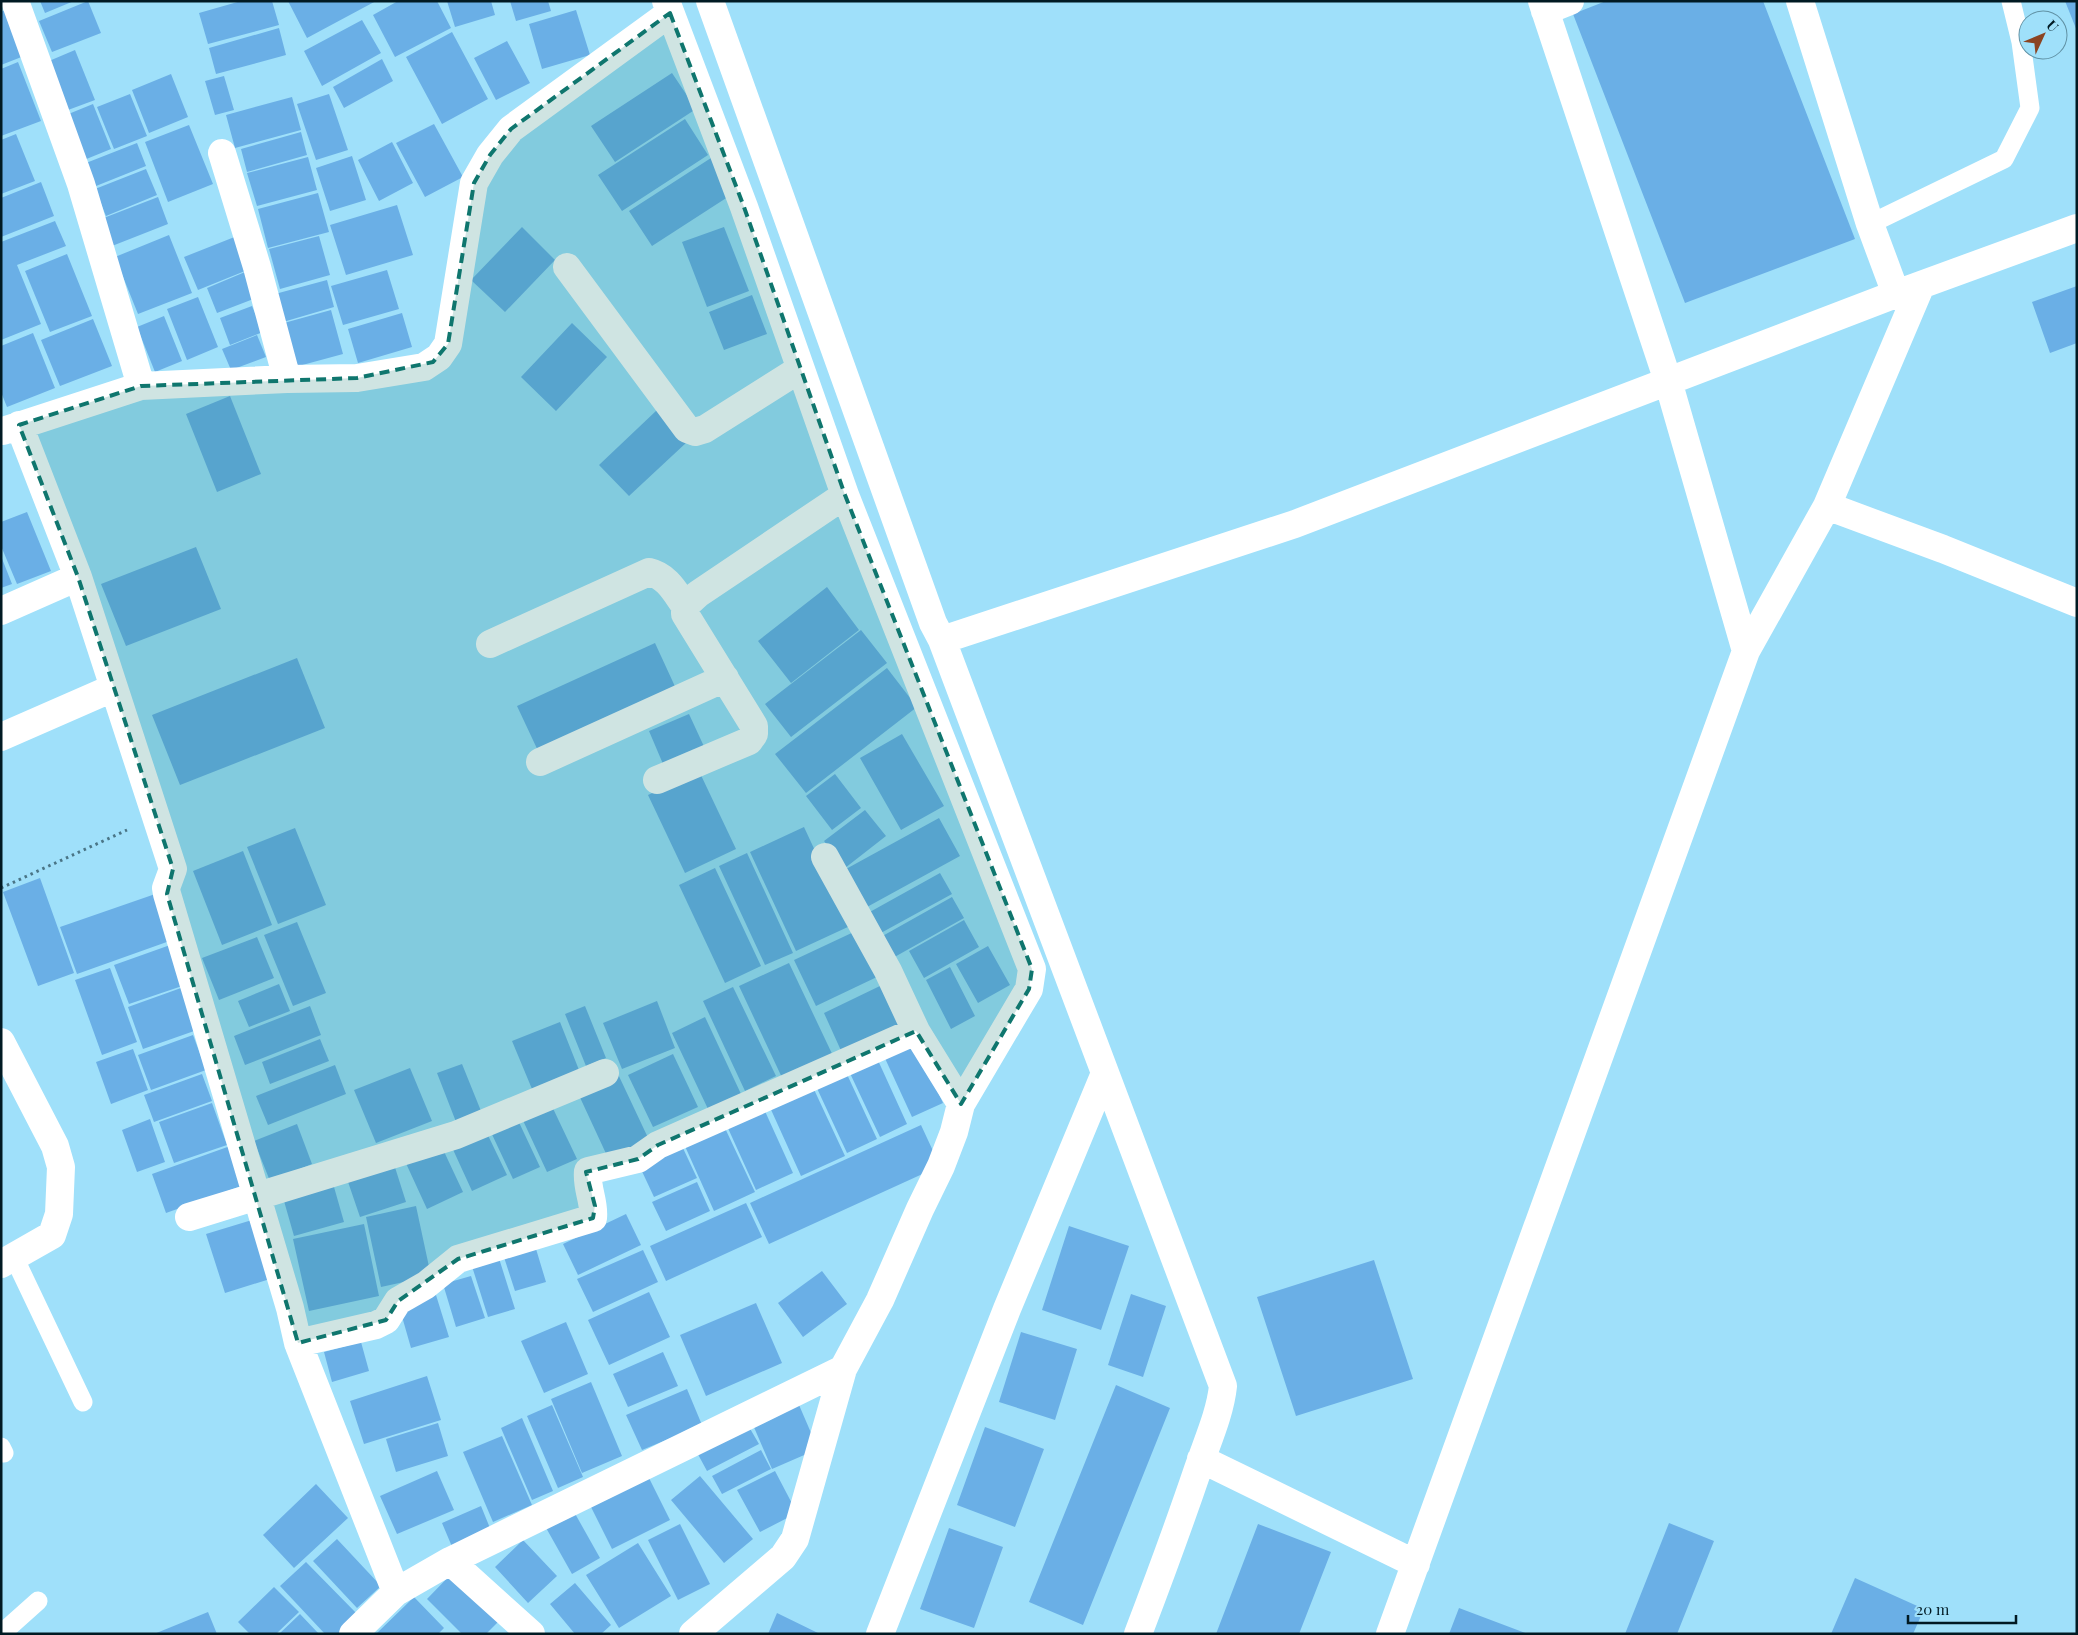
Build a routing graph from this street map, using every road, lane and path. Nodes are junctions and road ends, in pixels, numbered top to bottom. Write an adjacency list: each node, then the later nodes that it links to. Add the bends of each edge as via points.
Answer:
1 (15, 1): 16 (street, via 81,184)
2 (710, 1): 24 (street, via 926,606)
3 (1570, 1): 6 (street)
4 (1800, 1): 9 (street)
5 (2011, 1): 9 (lane, via 2021,42 2030,108 2004,159)
6 (1543, 6): 15 (street)
7 (668, 7): 13 (street, via 744,207); 14 (street, via 511,129 490,155 474,184 448,344 440,357 424,367 357,378)
8 (222, 153): 14 (street)
9 (1870, 224): 12 (street)
10 (2077, 228): 12 (street)
11 (567, 267): 13 (street, via 687,429 695,432 705,429)
12 (1908, 290): 15 (street); 19 (street)
13 (800, 369): 18 (street)
14 (287, 378): 16 (street)
15 (1668, 381): 24 (street, via 1295,524); 26 (street)
16 (141, 386): 17 (street)
17 (10, 428): 20 (street)
18 (845, 495): 22 (street); 39 (street, via 1032,969 1029,990)
19 (1827, 506): 21 (street); 26 (street)
20 (78, 577): 23 (street); 28 (street)
21 (2077, 602)
22 (685, 606): 25 (street, via 666,580 649,572); 27 (street, via 685,614)
23 (1, 611)
24 (942, 640): 38 (street)
25 (490, 644)
26 (1746, 651): 48 (street)
27 (725, 678): 30 (street); 31 (street, via 754,726 754,734 749,741)
28 (113, 688): 29 (street); 32 (street)
29 (1, 736)
30 (540, 762)
31 (657, 780)
32 (155, 818): 34 (path); 40 (street, via 173,869 167,894)
33 (826, 857): 35 (street, via 888,971)
34 (1, 888)
35 (916, 1031): 39 (street); 43 (street, via 658,1145 638,1159 588,1171 595,1206 593,1218 458,1259 426,1285 398,1301 386,1320)
36 (1, 1042): 42 (street, via 55,1146 60,1167 59,1214 52,1235)
37 (605, 1072): 40 (street, via 456,1135)
38 (1105, 1073): 46 (street, via 1223,1386); 55 (street, via 1007,1309)
39 (961, 1104): 44 (street, via 942,1166 880,1300)
40 (255, 1196): 41 (street); 43 (street)
41 (189, 1217)
42 (8, 1261): 45 (lane)
43 (298, 1343): 49 (street)
44 (843, 1369): 47 (street); 54 (street, via 795,1539 783,1556)
45 (83, 1402)
46 (1201, 1460): 48 (street); 56 (street)
47 (450, 1561): 49 (street); 53 (street)
48 (1416, 1564): 57 (street)
49 (396, 1592): 52 (street)
50 (38, 1601): 51 (lane)
51 (1, 1634)
52 (354, 1634)
53 (530, 1634)
54 (693, 1634)
55 (880, 1634)
56 (1138, 1634)
57 (1390, 1634)

